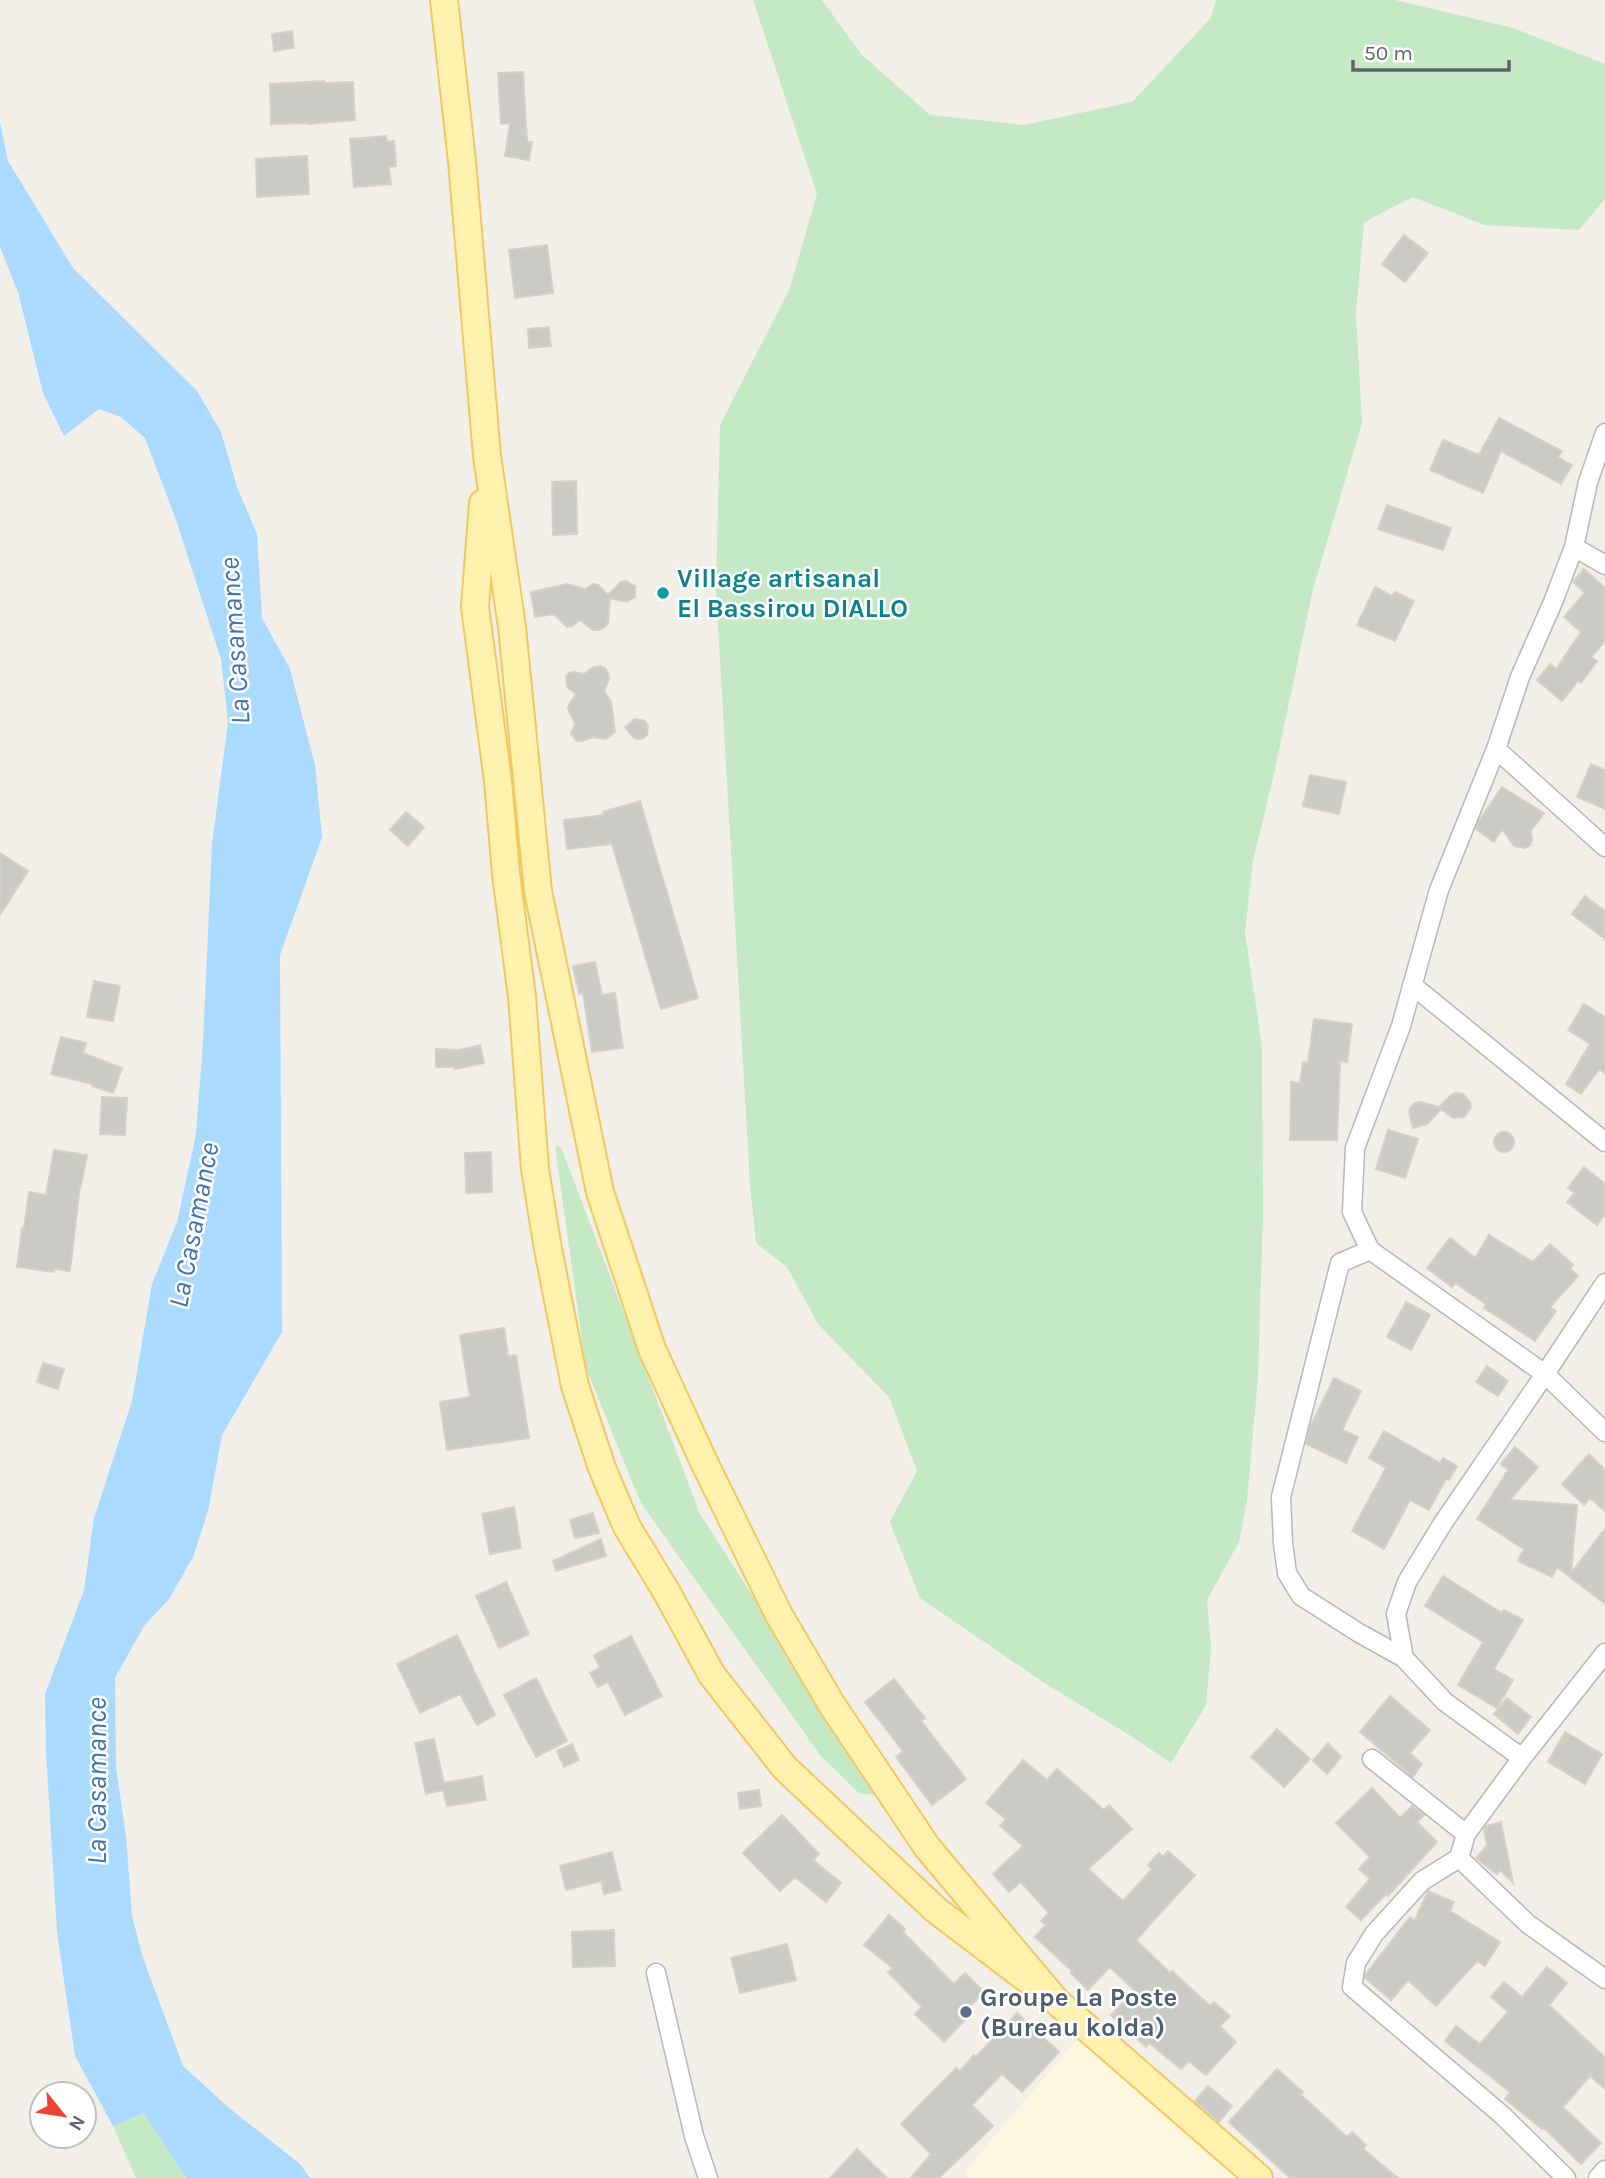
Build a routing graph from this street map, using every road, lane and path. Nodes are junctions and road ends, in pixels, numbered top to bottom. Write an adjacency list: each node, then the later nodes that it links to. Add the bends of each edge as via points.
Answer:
1 (444, 0): 3 (main road)
2 (1605, 433): 4 (street, via 1588,482)
3 (487, 456): 22 (main road, via 512,627 538,891 600,1192 652,1349 779,1615 832,1705 927,1847); 22 (main road, via 475,607 522,997 535,1169 575,1386 602,1468 627,1527 712,1675 785,1768 936,1910)
4 (1574, 547): 5 (street); 6 (street, via 1520,677)
5 (1605, 565)
6 (1496, 749): 7 (street); 8 (street, via 1439,890)
7 (1605, 847)
8 (1412, 985): 9 (street); 10 (street, via 1355,1148 1352,1212)
9 (1605, 1142)
10 (1370, 1250): 12 (street); 15 (street, via 1340,1263 1281,1497 1283,1543 1287,1573 1301,1596)
11 (1605, 1283): 12 (street)
12 (1545, 1374): 13 (street); 15 (street, via 1406,1582 1396,1614)
13 (1605, 1432)
14 (1605, 1653): 16 (street)
15 (1404, 1658): 16 (street, via 1445,1702)
16 (1522, 1758): 18 (street)
17 (1372, 1759): 18 (street)
18 (1466, 1834): 19 (street)
19 (1459, 1858): 21 (street, via 1528,1924); 26 (street, via 1422,1881 1374,1934 1356,1963 1352,1987 1502,2115)
20 (656, 1973): 24 (street)
21 (1605, 1979)
22 (1056, 2001): 25 (main road)
23 (1605, 2170): 27 (street)
24 (708, 2178)
25 (1258, 2178)
26 (1566, 2178)
27 (1598, 2178)

